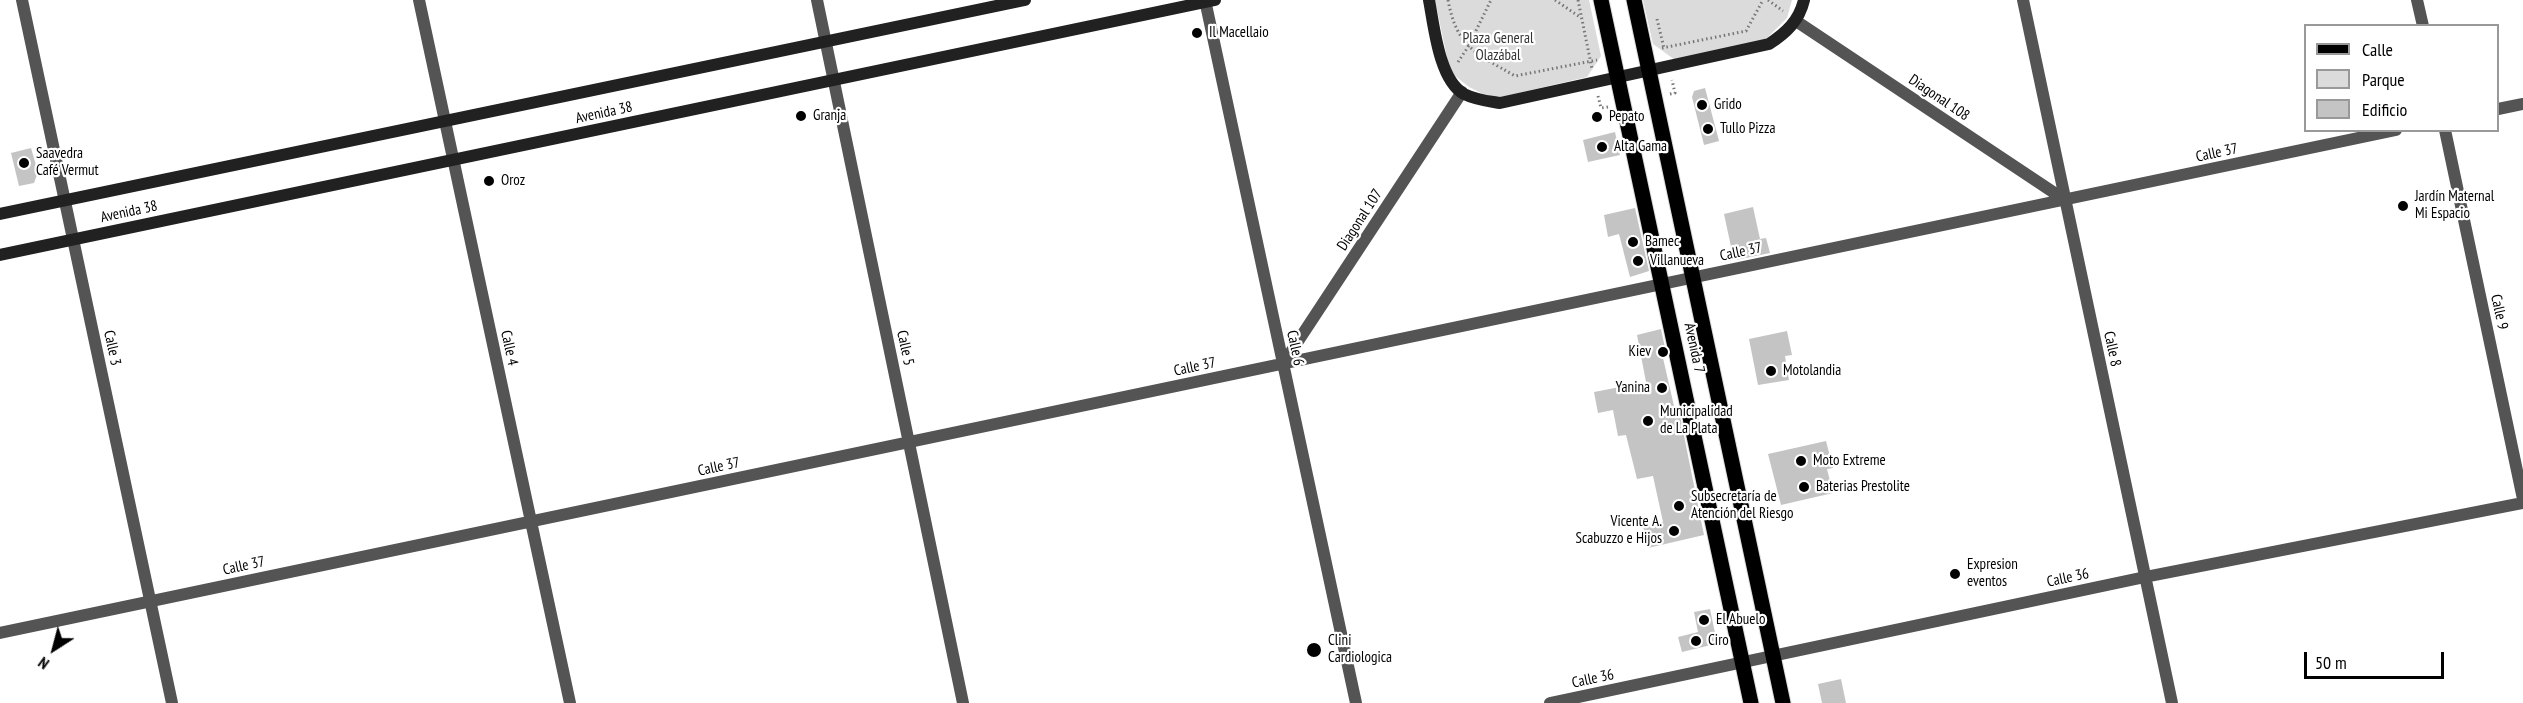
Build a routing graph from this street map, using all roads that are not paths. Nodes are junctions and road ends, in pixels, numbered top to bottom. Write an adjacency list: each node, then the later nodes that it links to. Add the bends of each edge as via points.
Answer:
1 (22, 0): 26 (street, Calle 3)
2 (419, 0): 21 (street, Calle 4)
3 (817, 0): 14 (street, Calle 5)
4 (1025, 0): 14 (main road, Avenida 38)
5 (1429, 0): 18 (main road, via 1447,76)
6 (1601, 0): 16 (main road, Avenida 7)
7 (1634, 0): 15 (main road, Avenida 7)
8 (1804, 0): 12 (main road)
9 (2024, 0): 25 (street, Calle 8)
10 (2417, 0): 13 (street)
11 (1209, 1): 17 (main road, Avenida 38); 32 (street, Calle 6)
12 (1796, 21): 15 (main road, via 1769,44); 25 (street, Diagonal 108)
13 (2422, 24)
14 (825, 42): 17 (street, Calle 5); 21 (main road, Avenida 38)
15 (1648, 70): 16 (main road); 30 (main road, Avenida 7)
16 (1618, 77): 18 (main road, via 1500,103); 31 (main road, Avenida 7)
17 (833, 80): 24 (main road, Avenida 38); 33 (street, Calle 5)
18 (1462, 92): 32 (street, Diagonal 107)
19 (2523, 104): 20 (street)
20 (2499, 109)
21 (444, 121): 24 (street, Calle 4); 26 (main road, Avenida 38)
22 (2387, 132): 25 (street, Calle 37)
23 (2445, 132): 34 (street, Calle 9)
24 (453, 160): 28 (main road, Avenida 38); 35 (street, Calle 4)
25 (2065, 200): 30 (street, Calle 37); 36 (street, Calle 8)
26 (64, 201): 27 (main road, Avenida 38); 28 (street, Calle 3)
27 (0, 214)
28 (73, 239): 29 (main road, Avenida 38); 37 (street, Calle 3)
29 (0, 255)
30 (1693, 278): 31 (street, Calle 37); 39 (main road, Avenida 7)
31 (1662, 285): 32 (street, Calle 37); 40 (main road, Avenida 7)
32 (1283, 364): 33 (street, Calle 37); 44 (street, Calle 6)
33 (909, 442): 35 (street, Calle 37); 43 (street, Calle 5)
34 (2523, 501): 36 (street, Calle 36)
35 (531, 522): 37 (street, Calle 37); 42 (street, Calle 4)
36 (2145, 577): 39 (street, Calle 36); 48 (street, Calle 8)
37 (150, 601): 38 (street, Calle 37); 41 (street, Calle 3)
38 (0, 633)
39 (1773, 656): 40 (street, Calle 36); 47 (main road, Avenida 7)
40 (1742, 662): 45 (street, Calle 36); 46 (main road, Avenida 7)
41 (172, 703)
42 (570, 703)
43 (963, 703)
44 (1356, 703)
45 (1550, 703)
46 (1751, 703)
47 (1783, 703)
48 (2172, 703)

